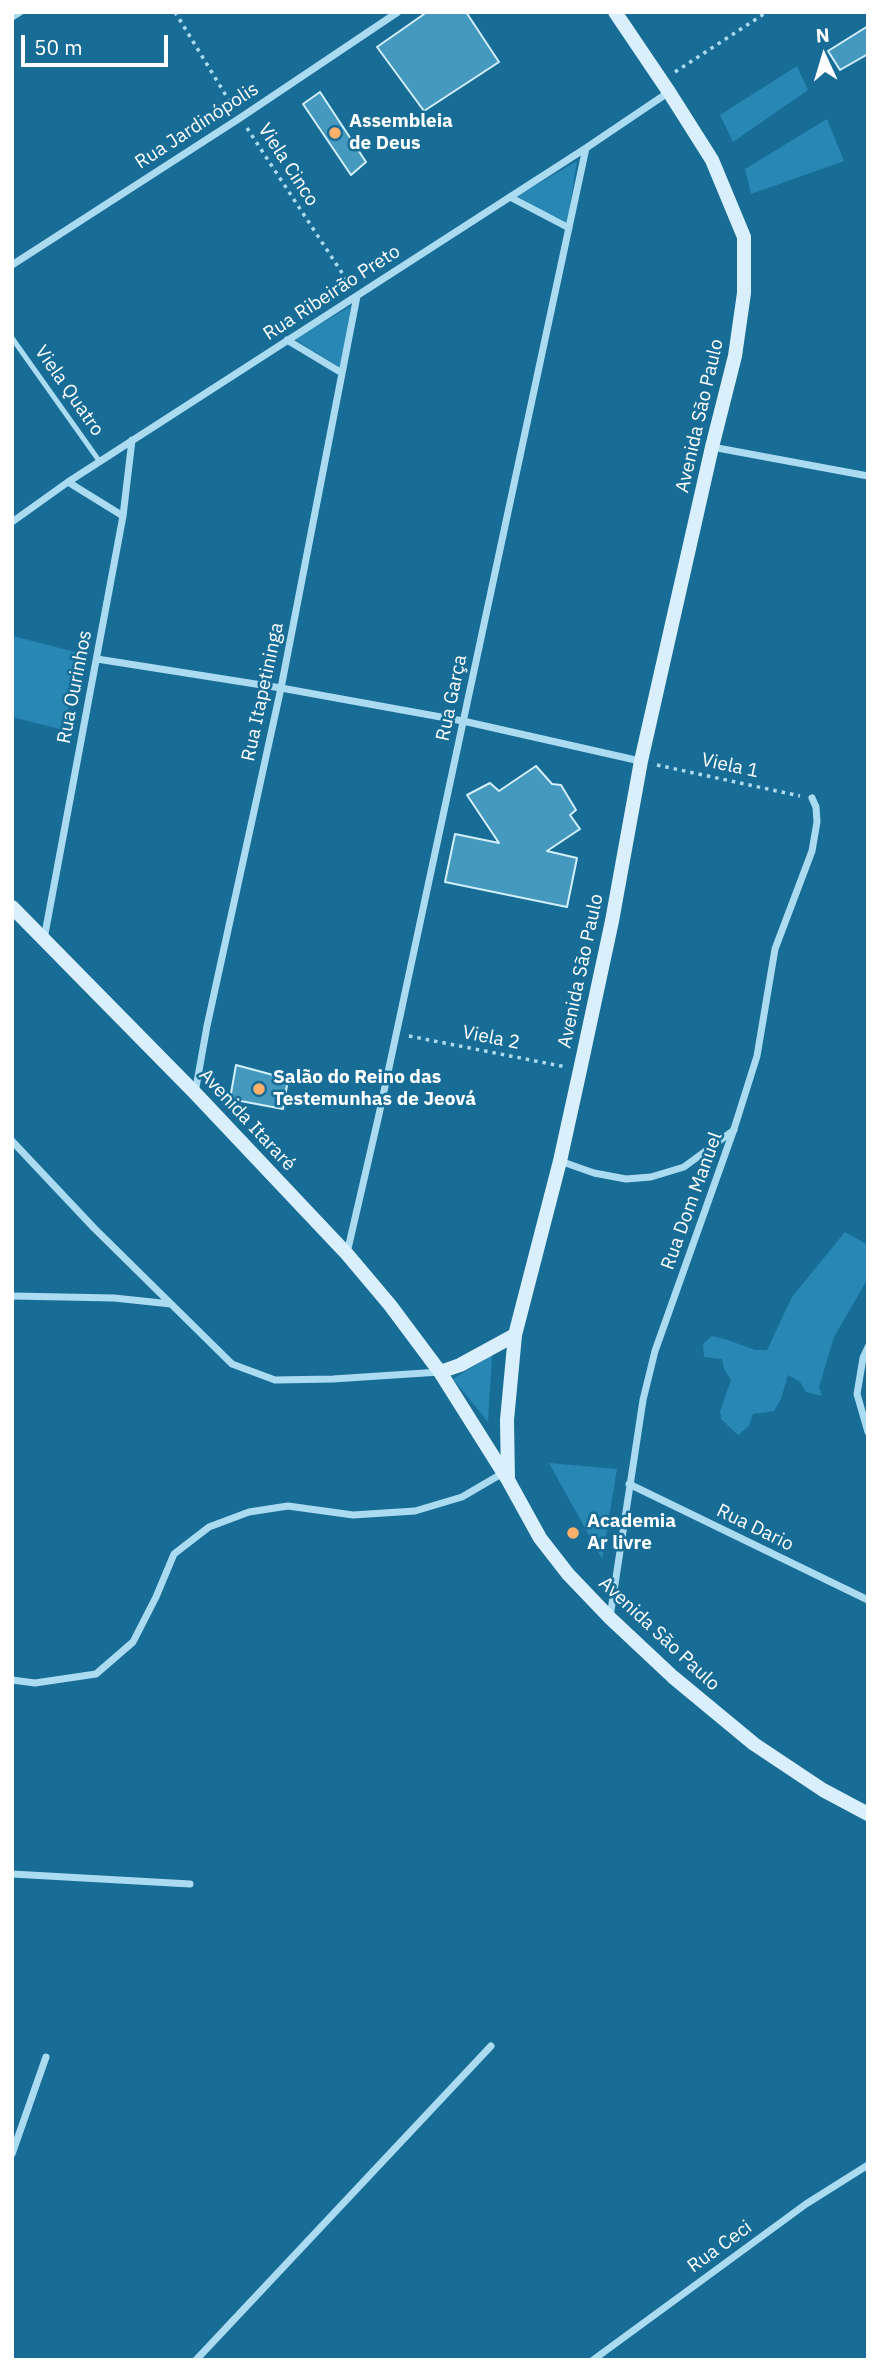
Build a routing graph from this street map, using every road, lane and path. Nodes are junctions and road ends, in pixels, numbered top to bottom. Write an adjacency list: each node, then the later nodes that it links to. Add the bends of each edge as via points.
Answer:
1 (20, 12): 6 (street)
2 (175, 12): 8 (path, Viela Cinco)
3 (398, 12): 8 (street, Rua Jardinópolis)
4 (615, 12): 7 (main road, Avenida São Paulo)
5 (767, 12): 7 (path)
6 (12, 17)
7 (665, 86): 9 (street, Rua Ribeirão Preto); 18 (main road, Avenida São Paulo, via 712,160 744,237 744,293 735,356)
8 (240, 118): 12 (street, Rua Jardinópolis); 13 (path, Viela Cinco)
9 (586, 148): 10 (street, Rua Ribeirão Preto); 11 (street, Rua Garça)
10 (510, 197): 11 (street); 13 (street, Rua Ribeirão Preto)
11 (569, 228): 26 (street, Rua Garça)
12 (12, 265)
13 (357, 296): 15 (street, Rua Ribeirão Preto); 16 (street, Rua Itapetininga)
14 (12, 338): 19 (lane, Viela Quatro)
15 (287, 340): 16 (street); 17 (street, Rua Ribeirão Preto)
16 (342, 373): 25 (street, Rua Itapetininga)
17 (132, 440): 19 (street, Rua Ribeirão Preto); 22 (street, Rua Ourinhos)
18 (712, 447): 20 (street); 27 (main road, Avenida São Paulo)
19 (100, 462): 21 (street, Rua Ribeirão Preto)
20 (868, 476)
21 (68, 482): 22 (street); 23 (street, Rua Ribeirão Preto)
22 (123, 516): 24 (street, Rua Ourinhos)
23 (12, 522)
24 (97, 659): 25 (street); 30 (street, Rua Ourinhos)
25 (281, 688): 26 (street); 33 (street, Rua Itapetininga)
26 (463, 722): 27 (street); 31 (street, Rua Garça)
27 (641, 761): 28 (path, Viela 1); 32 (main road, Avenida São Paulo)
28 (813, 799): 34 (street, Rua Dom Manuel, via 817,822 812,851 775,949 757,1056)
29 (12, 907): 30 (main road, Avenida Itararé)
30 (44, 939): 33 (main road, Avenida Itararé)
31 (396, 1033): 32 (path, Viela 2); 37 (street, Rua Garça)
32 (580, 1070): 36 (main road, Avenida São Paulo)
33 (195, 1093): 37 (main road, Avenida Itararé)
34 (734, 1129): 36 (street, via 684,1167 651,1177 626,1179); 47 (street, Rua Dom Manuel, via 655,1351)
35 (12, 1141): 39 (street)
36 (560, 1161): 40 (main road, Avenida São Paulo)
37 (347, 1254): 42 (main road, Avenida Itararé)
38 (12, 1296): 39 (street)
39 (172, 1304): 42 (street, via 233,1364 275,1380)
40 (515, 1335): 42 (main road); 46 (main road, Avenida São Paulo)
41 (868, 1347): 43 (street)
42 (440, 1371): 46 (main road, Avenida Itararé)
43 (858, 1394): 44 (street); 45 (street)
44 (868, 1398)
45 (868, 1432)
46 (506, 1477): 49 (main road, Avenida São Paulo, via 540,1538); 50 (street, via 415,1511 353,1516 288,1506 249,1512 209,1527 174,1554 133,1642 96,1674 35,1683)
47 (629, 1484): 48 (street, Rua Dario); 49 (street, Rua Dom Manuel)
48 (868, 1600)
49 (610, 1618): 51 (main road, Avenida São Paulo, via 754,1744)
50 (12, 1680)
51 (868, 1814)
52 (12, 1874): 53 (street)
53 (190, 1884)
54 (491, 2046): 58 (street)
55 (46, 2057): 56 (street)
56 (12, 2154)
57 (868, 2165): 59 (street, Rua Ceci, via 806,2204)
58 (196, 2360)
59 (593, 2360)

